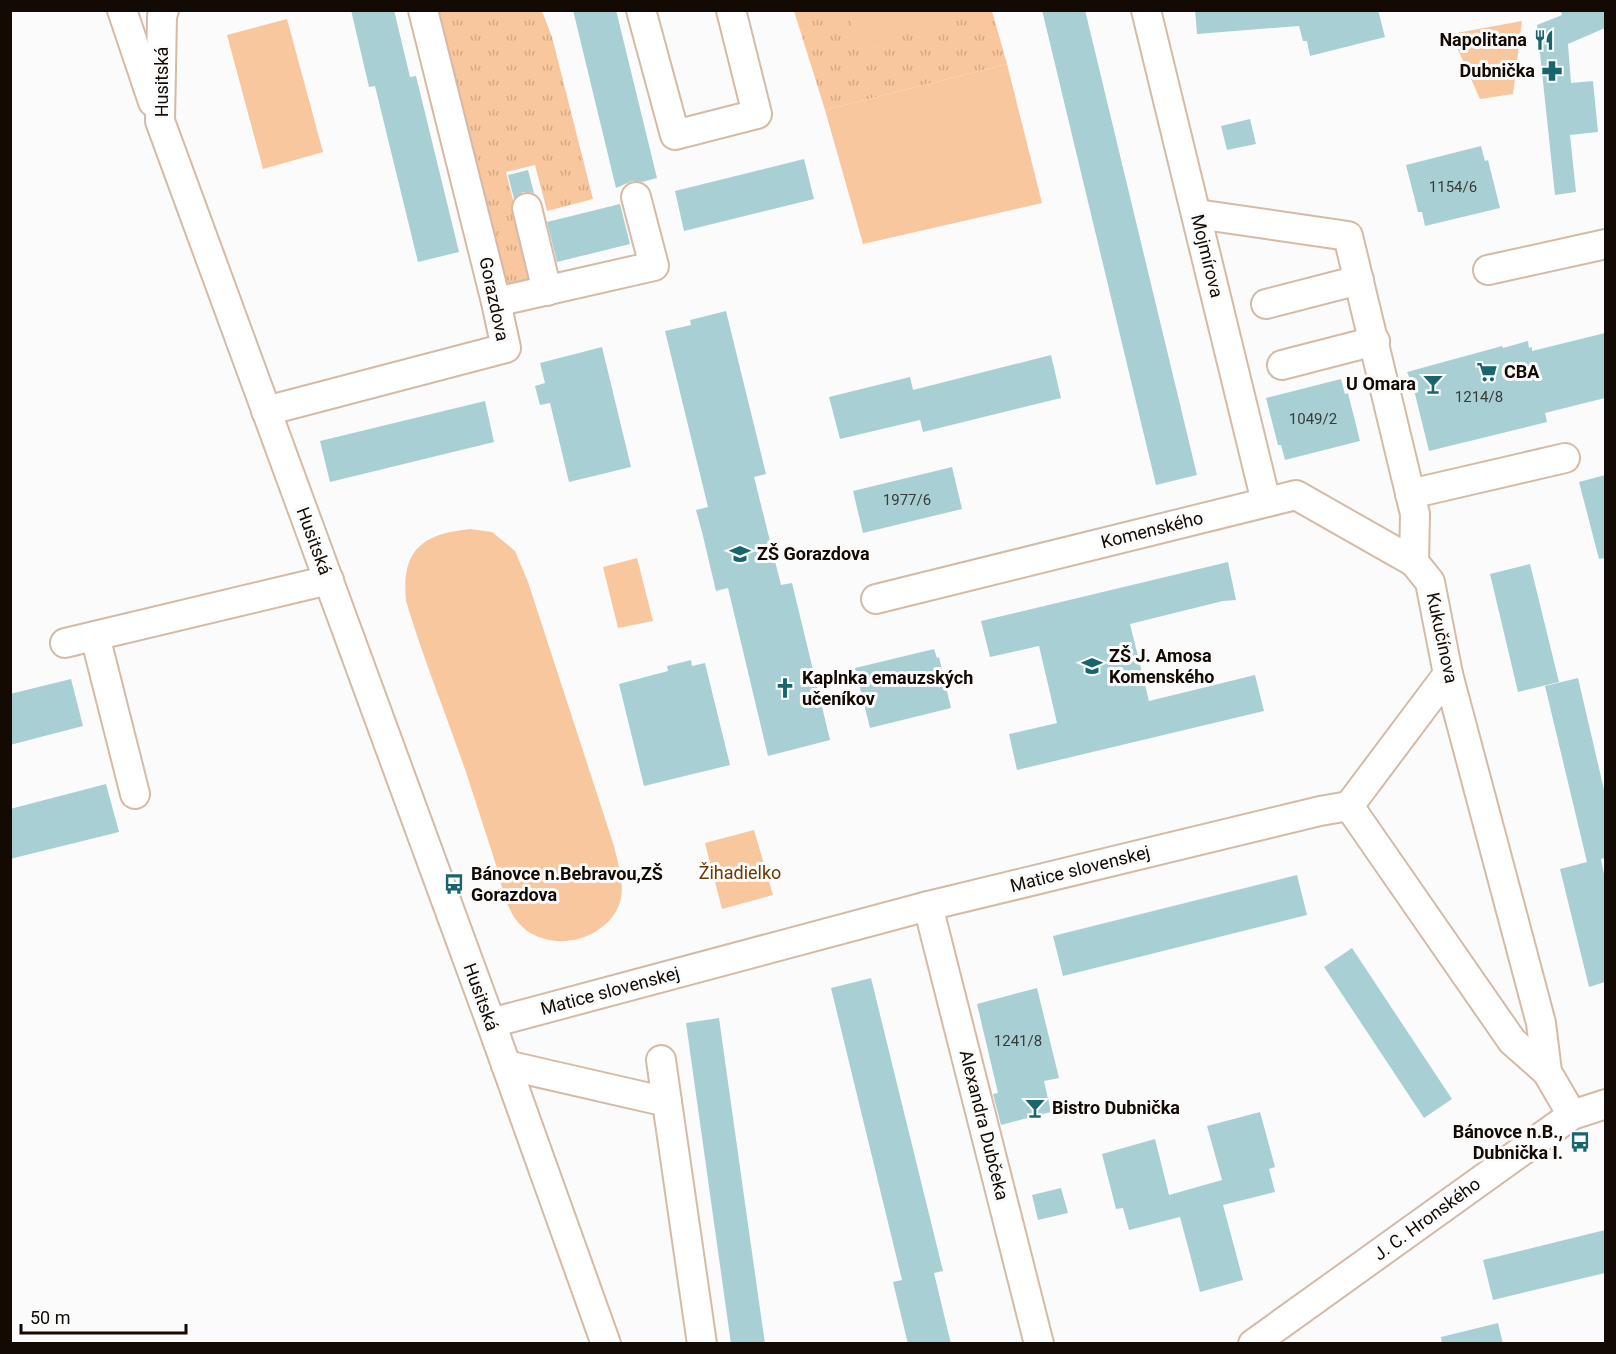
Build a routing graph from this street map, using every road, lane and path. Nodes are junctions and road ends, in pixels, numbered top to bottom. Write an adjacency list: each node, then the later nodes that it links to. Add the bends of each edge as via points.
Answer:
1 (122, 10): 7 (street)
2 (164, 10): 7 (street, Husitská)
3 (423, 10): 15 (street, Gorazdova)
4 (641, 10): 5 (street, via 675,135 757,114)
5 (731, 10)
6 (1146, 10): 10 (street, Mojmírova)
7 (160, 121): 19 (street, Husitská)
8 (636, 197): 14 (street, via 654,266)
9 (527, 208): 14 (street)
10 (1197, 214): 13 (street, via 1348,236); 22 (street, Mojmírova)
11 (1605, 244): 12 (street)
12 (1488, 270)
13 (1359, 280): 16 (street); 17 (street)
14 (547, 291): 15 (street)
15 (496, 302): 19 (street, Gorazdova, via 506,348)
16 (1266, 304)
17 (1375, 341): 18 (street); 21 (street)
18 (1282, 365)
19 (266, 411): 24 (street, Husitská)
20 (1565, 458): 21 (street)
21 (1410, 494): 23 (street, via 1415,514)
22 (1266, 502): 23 (street, Komenského, via 1296,495); 25 (street, Komenského)
23 (1414, 562): 28 (street, Kukučínova, via 1430,582)
24 (329, 580): 26 (street); 32 (street, Husitská)
25 (876, 599)
26 (95, 636): 27 (street); 29 (street)
27 (65, 643)
28 (1448, 674): 30 (street); 35 (street, Kukučínova, via 1541,1023)
29 (135, 794)
30 (1349, 806): 31 (street, Matice slovenskej); 35 (street, via 1512,1041)
31 (928, 906): 32 (street, Matice slovenskej); 42 (street, Alexandra Dubčeka)
32 (491, 1023): 34 (street, Husitská)
33 (661, 1060): 36 (street)
34 (506, 1065): 36 (street); 40 (street, Husitská)
35 (1547, 1072): 38 (street, Kukučínova)
36 (667, 1102): 41 (street)
37 (1605, 1104): 38 (street, J. C. Hronského)
38 (1572, 1115): 39 (street, J. C. Hronského)
39 (1285, 1333): 43 (street, J. C. Hronského)
40 (606, 1344)
41 (702, 1344)
42 (1039, 1344)
43 (1253, 1344)

